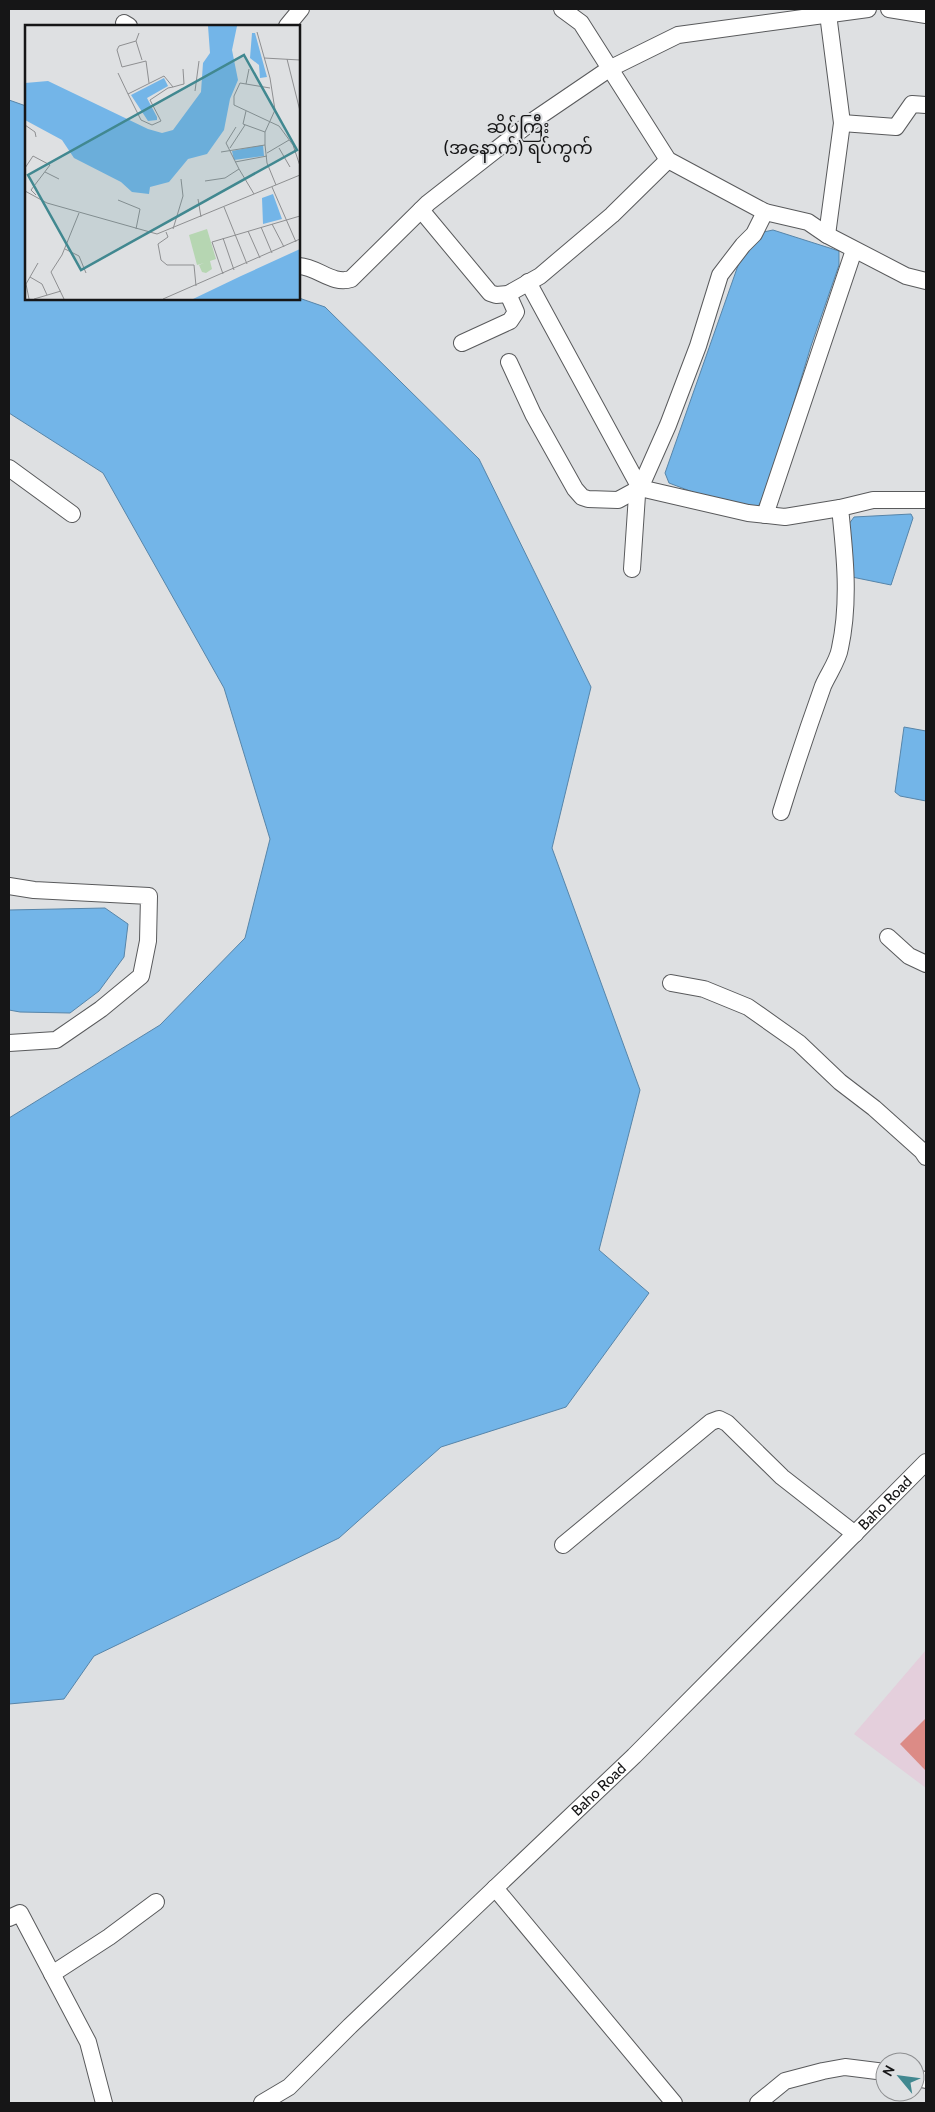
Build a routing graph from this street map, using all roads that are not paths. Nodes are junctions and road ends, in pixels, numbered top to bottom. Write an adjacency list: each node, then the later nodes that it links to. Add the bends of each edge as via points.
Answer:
1 (301, 9): 7 (street)
2 (562, 9): 8 (street, via 580,23)
3 (868, 9): 5 (street)
4 (890, 9): 6 (street)
5 (828, 14): 8 (street, via 678,35); 10 (street)
6 (926, 15)
7 (287, 25)
8 (609, 69): 11 (street); 12 (street, via 534,120)
9 (926, 105): 10 (street, via 912,104 896,127)
10 (842, 123): 14 (street)
11 (668, 160): 13 (street); 18 (street, via 612,215 540,276)
12 (421, 210): 16 (street, via 351,279 334,280); 19 (street, via 482,286 496,296)
13 (765, 212): 14 (street, via 808,222); 23 (street, via 754,234 720,275 698,346)
14 (827, 235): 15 (street)
15 (854, 250): 17 (street, via 906,276); 27 (street)
16 (300, 266)
17 (926, 281)
18 (528, 282): 19 (street); 23 (street)
19 (508, 294): 20 (street, via 516,312 514,317)
20 (462, 343)
21 (509, 362): 23 (street, via 533,414 582,497 618,500)
22 (9, 468): 26 (street)
23 (640, 488): 27 (street); 28 (street)
24 (926, 500): 25 (street, via 873,500)
25 (840, 508): 27 (street, via 785,517); 29 (street, via 846,612 840,650 795,764)
26 (72, 514)
27 (765, 515)
28 (632, 569)
29 (781, 812)
30 (9, 886): 34 (street, via 149,896 148,941 141,976 56,1040)
31 (888, 937): 32 (street, via 909,956)
32 (926, 964)
33 (671, 983): 35 (street, via 704,989 748,1007 799,1044 922,1150)
34 (9, 1043)
35 (926, 1157)
36 (926, 1462): 37 (street, Baho Road)
37 (855, 1534): 38 (street, via 782,1477 719,1419 711,1422); 39 (street, Baho Road, via 641,1749)
38 (563, 1545)
39 (495, 1888): 45 (street, Baho Road, via 289,2087); 46 (street)
40 (156, 1902): 42 (street)
41 (9, 1918): 42 (street, via 20,1913)
42 (52, 1974): 44 (street, via 88,2042)
43 (875, 2071): 47 (street, via 845,2067 785,2081)
44 (104, 2103)
45 (262, 2103)
46 (674, 2103)
47 (758, 2103)

